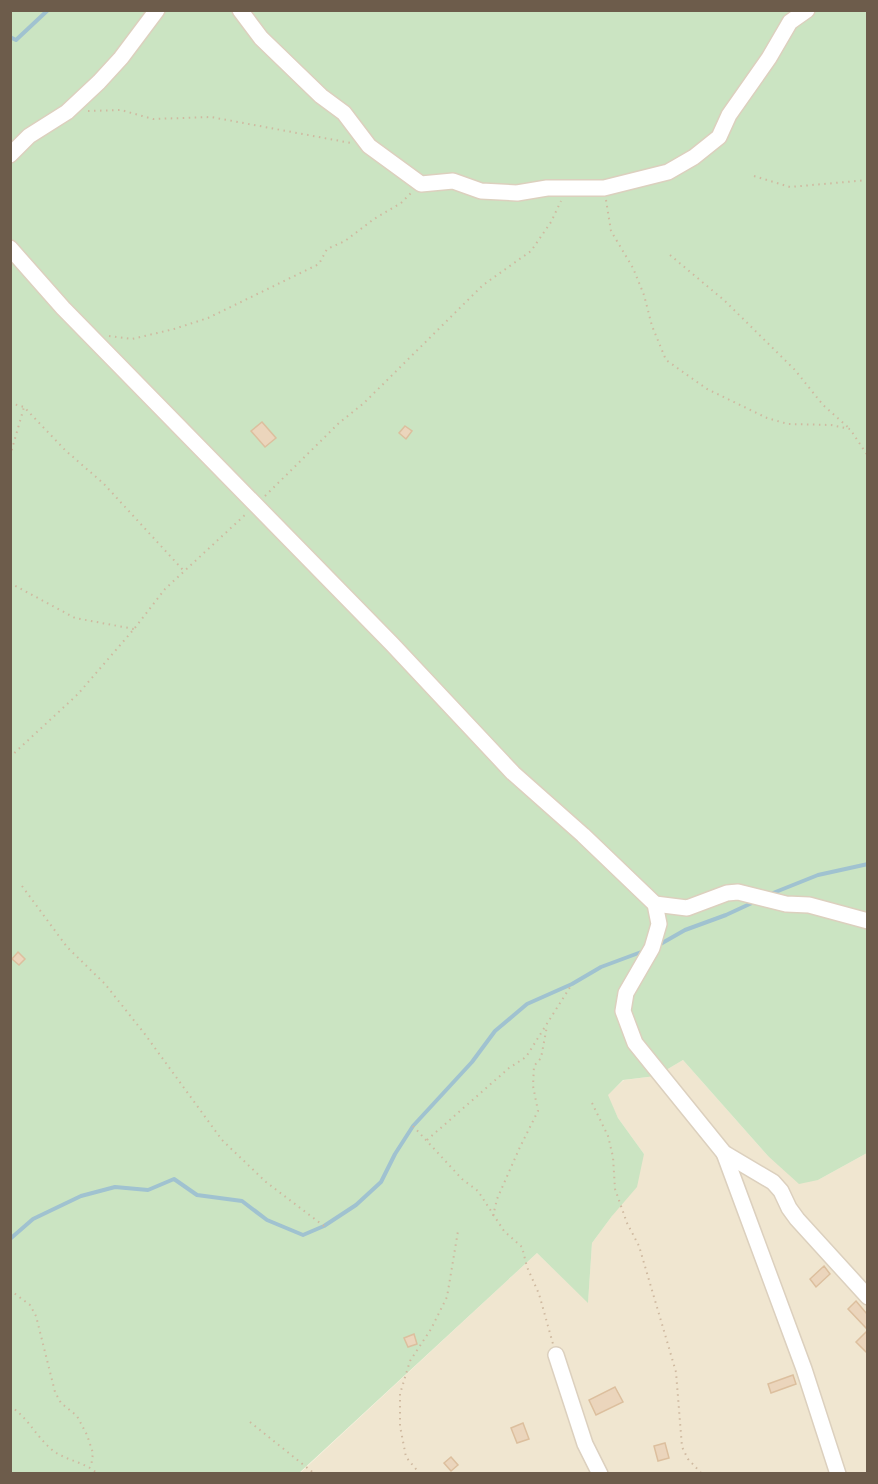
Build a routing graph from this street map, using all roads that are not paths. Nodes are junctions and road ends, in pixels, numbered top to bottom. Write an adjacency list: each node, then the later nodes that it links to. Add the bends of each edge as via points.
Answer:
1 (157, 10): 4 (street, via 99,82)
2 (240, 10): 3 (street, via 270,46 344,113 369,146 421,184 453,181 481,191 517,193 547,188 604,188 668,172 694,157 719,137 729,115 770,58 790,22)
3 (807, 10)
4 (10, 155)
5 (10, 248): 6 (street, via 63,308 513,772)
6 (655, 904): 7 (street, via 687,908 738,892); 8 (street, via 659,924 652,948 626,993 623,1011 635,1043)
7 (867, 921)
8 (724, 1153): 9 (street, via 778,1187 797,1219); 12 (street)
9 (867, 1297)
10 (556, 1355): 11 (street, via 585,1444)
11 (600, 1473)
12 (838, 1473)

